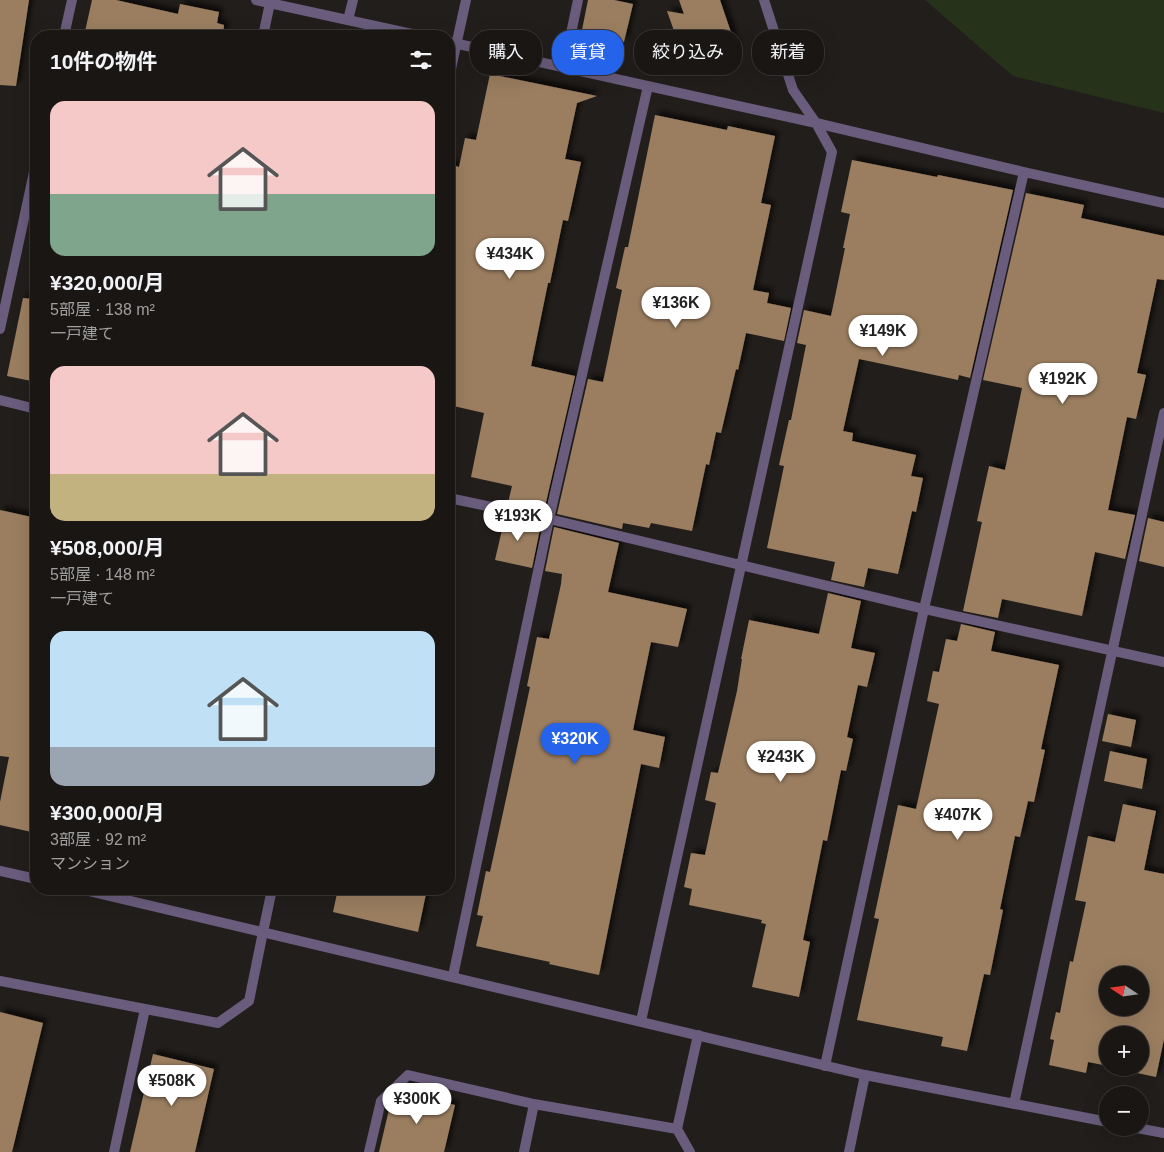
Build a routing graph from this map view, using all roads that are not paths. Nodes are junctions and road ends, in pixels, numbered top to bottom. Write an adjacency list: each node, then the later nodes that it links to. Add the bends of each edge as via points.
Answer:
1 (72, 0): 9 (street)
2 (256, 0): 7 (street)
3 (352, 0): 8 (street)
4 (466, 0): 13 (street)
5 (578, 0): 12 (street)
6 (764, 0): 18 (street, via 793,90)
7 (270, 3): 8 (street); 10 (street)
8 (348, 20): 11 (street)
9 (65, 30)
10 (264, 30)
11 (394, 30)
12 (572, 30)
13 (455, 34)
14 (455, 44): 15 (street)
15 (552, 65)
16 (597, 75): 17 (street)
17 (648, 86): 18 (street); 27 (street)
18 (816, 123): 19 (street); 28 (street, via 832,152)
19 (1024, 172): 21 (street); 29 (street)
20 (30, 191): 22 (street)
21 (1164, 203)
22 (0, 329)
23 (0, 400): 24 (street)
24 (30, 408)
25 (1164, 414): 30 (street)
26 (455, 499): 27 (street)
27 (549, 519): 28 (street); 37 (street)
28 (741, 566): 29 (street); 40 (street)
29 (924, 609): 30 (street); 42 (street)
30 (1112, 650): 31 (street); 45 (street)
31 (1164, 662)
32 (0, 871): 33 (street)
33 (30, 878)
34 (106, 895): 36 (street)
35 (271, 895): 36 (street)
36 (263, 932): 37 (street); 39 (street, via 250,1001 218,1023)
37 (453, 976): 40 (street)
38 (0, 981): 39 (street)
39 (145, 1009): 50 (street)
40 (641, 1021): 41 (street)
41 (698, 1035): 42 (street); 47 (street)
42 (824, 1066): 43 (street)
43 (865, 1075): 45 (street); 54 (street)
44 (534, 1104): 47 (street); 51 (street, via 408,1075 381,1101); 52 (street)
45 (1014, 1104): 46 (street)
46 (1099, 1120)
47 (677, 1129): 53 (street)
48 (1149, 1130): 49 (street)
49 (1164, 1133)
50 (114, 1152)
51 (369, 1152)
52 (524, 1152)
53 (690, 1152)
54 (849, 1152)

